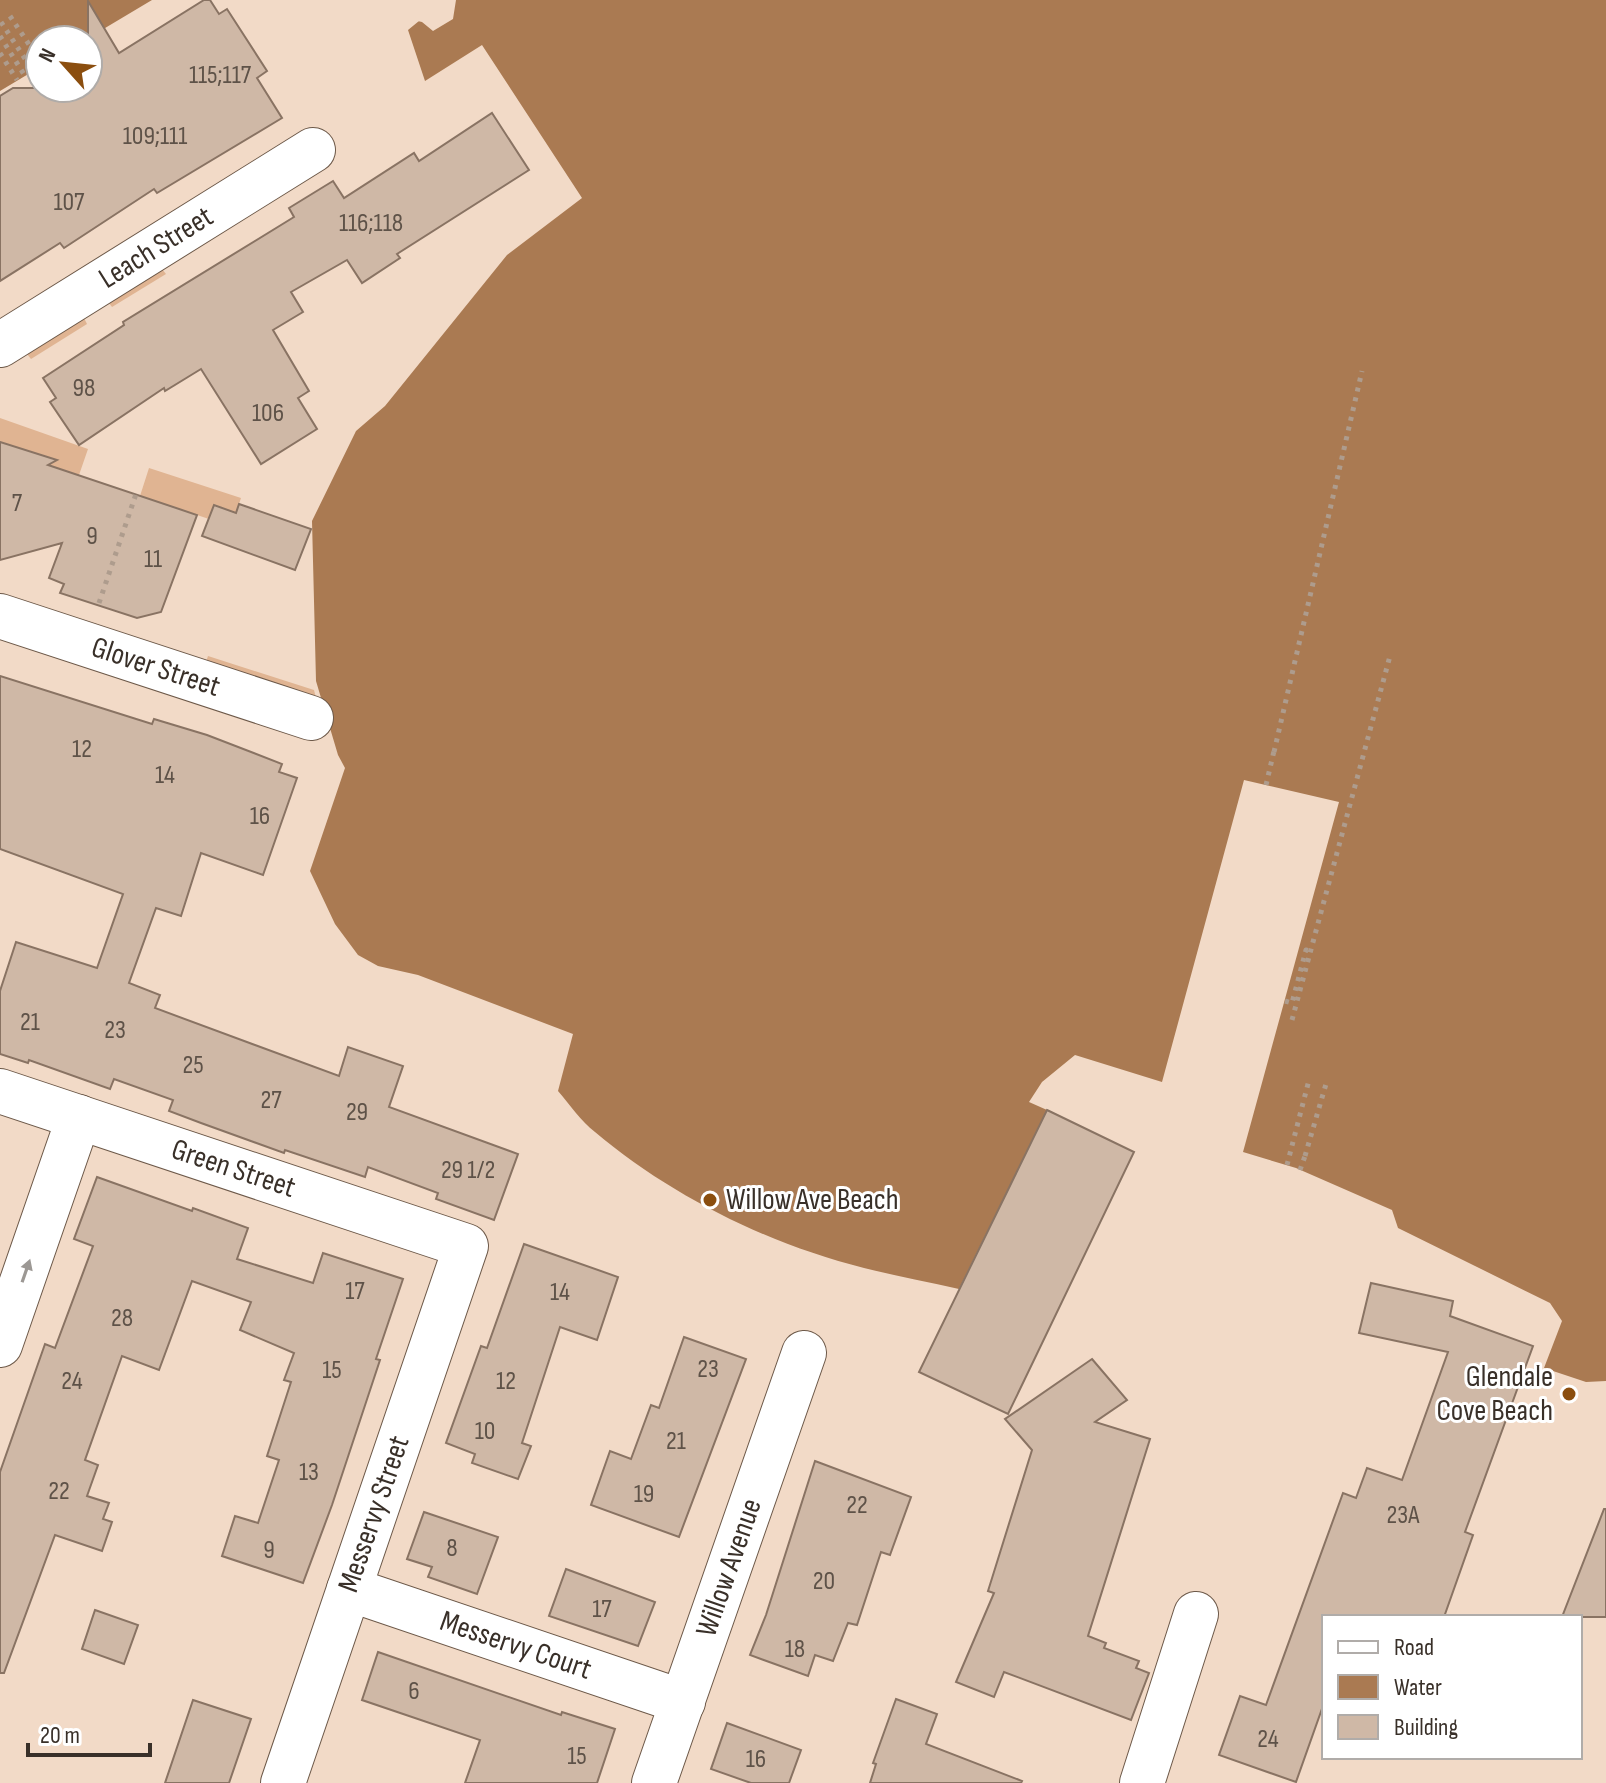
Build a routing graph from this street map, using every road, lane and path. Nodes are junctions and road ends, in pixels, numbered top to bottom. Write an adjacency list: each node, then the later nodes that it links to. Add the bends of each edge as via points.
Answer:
1 (10, 16): 4 (path)
2 (1, 22): 6 (path)
3 (0, 36): 7 (path)
4 (24, 37)
5 (0, 53): 8 (path)
6 (24, 57)
7 (24, 74)
8 (17, 80)
9 (313, 150): 10 (street, Leach Street)
10 (0, 345)
11 (1362, 371): 17 (path)
12 (136, 494): 13 (path)
13 (97, 608)
14 (0, 616): 16 (street, Glover Street)
15 (1390, 656): 18 (path)
16 (311, 718)
17 (1266, 785)
18 (1310, 951): 19 (path, via 1306,950 1292,1003); 20 (path)
19 (1285, 1001)
20 (1292, 1020)
21 (1309, 1080): 25 (path)
22 (1326, 1084): 26 (path)
23 (0, 1091): 24 (street, Green Street)
24 (79, 1117): 27 (street, Green Street); 28 (street, one-way to 24)
25 (1287, 1165)
26 (1300, 1170)
27 (466, 1246): 30 (street, Messervy Street)
28 (0, 1345)
29 (804, 1353): 32 (street, Willow Avenue)
30 (349, 1589): 32 (street, Messervy Court); 33 (street, Messervy Street)
31 (1196, 1614): 35 (street)
32 (683, 1702): 34 (street, Willow Avenue)
33 (283, 1783)
34 (654, 1783)
35 (1142, 1783)

